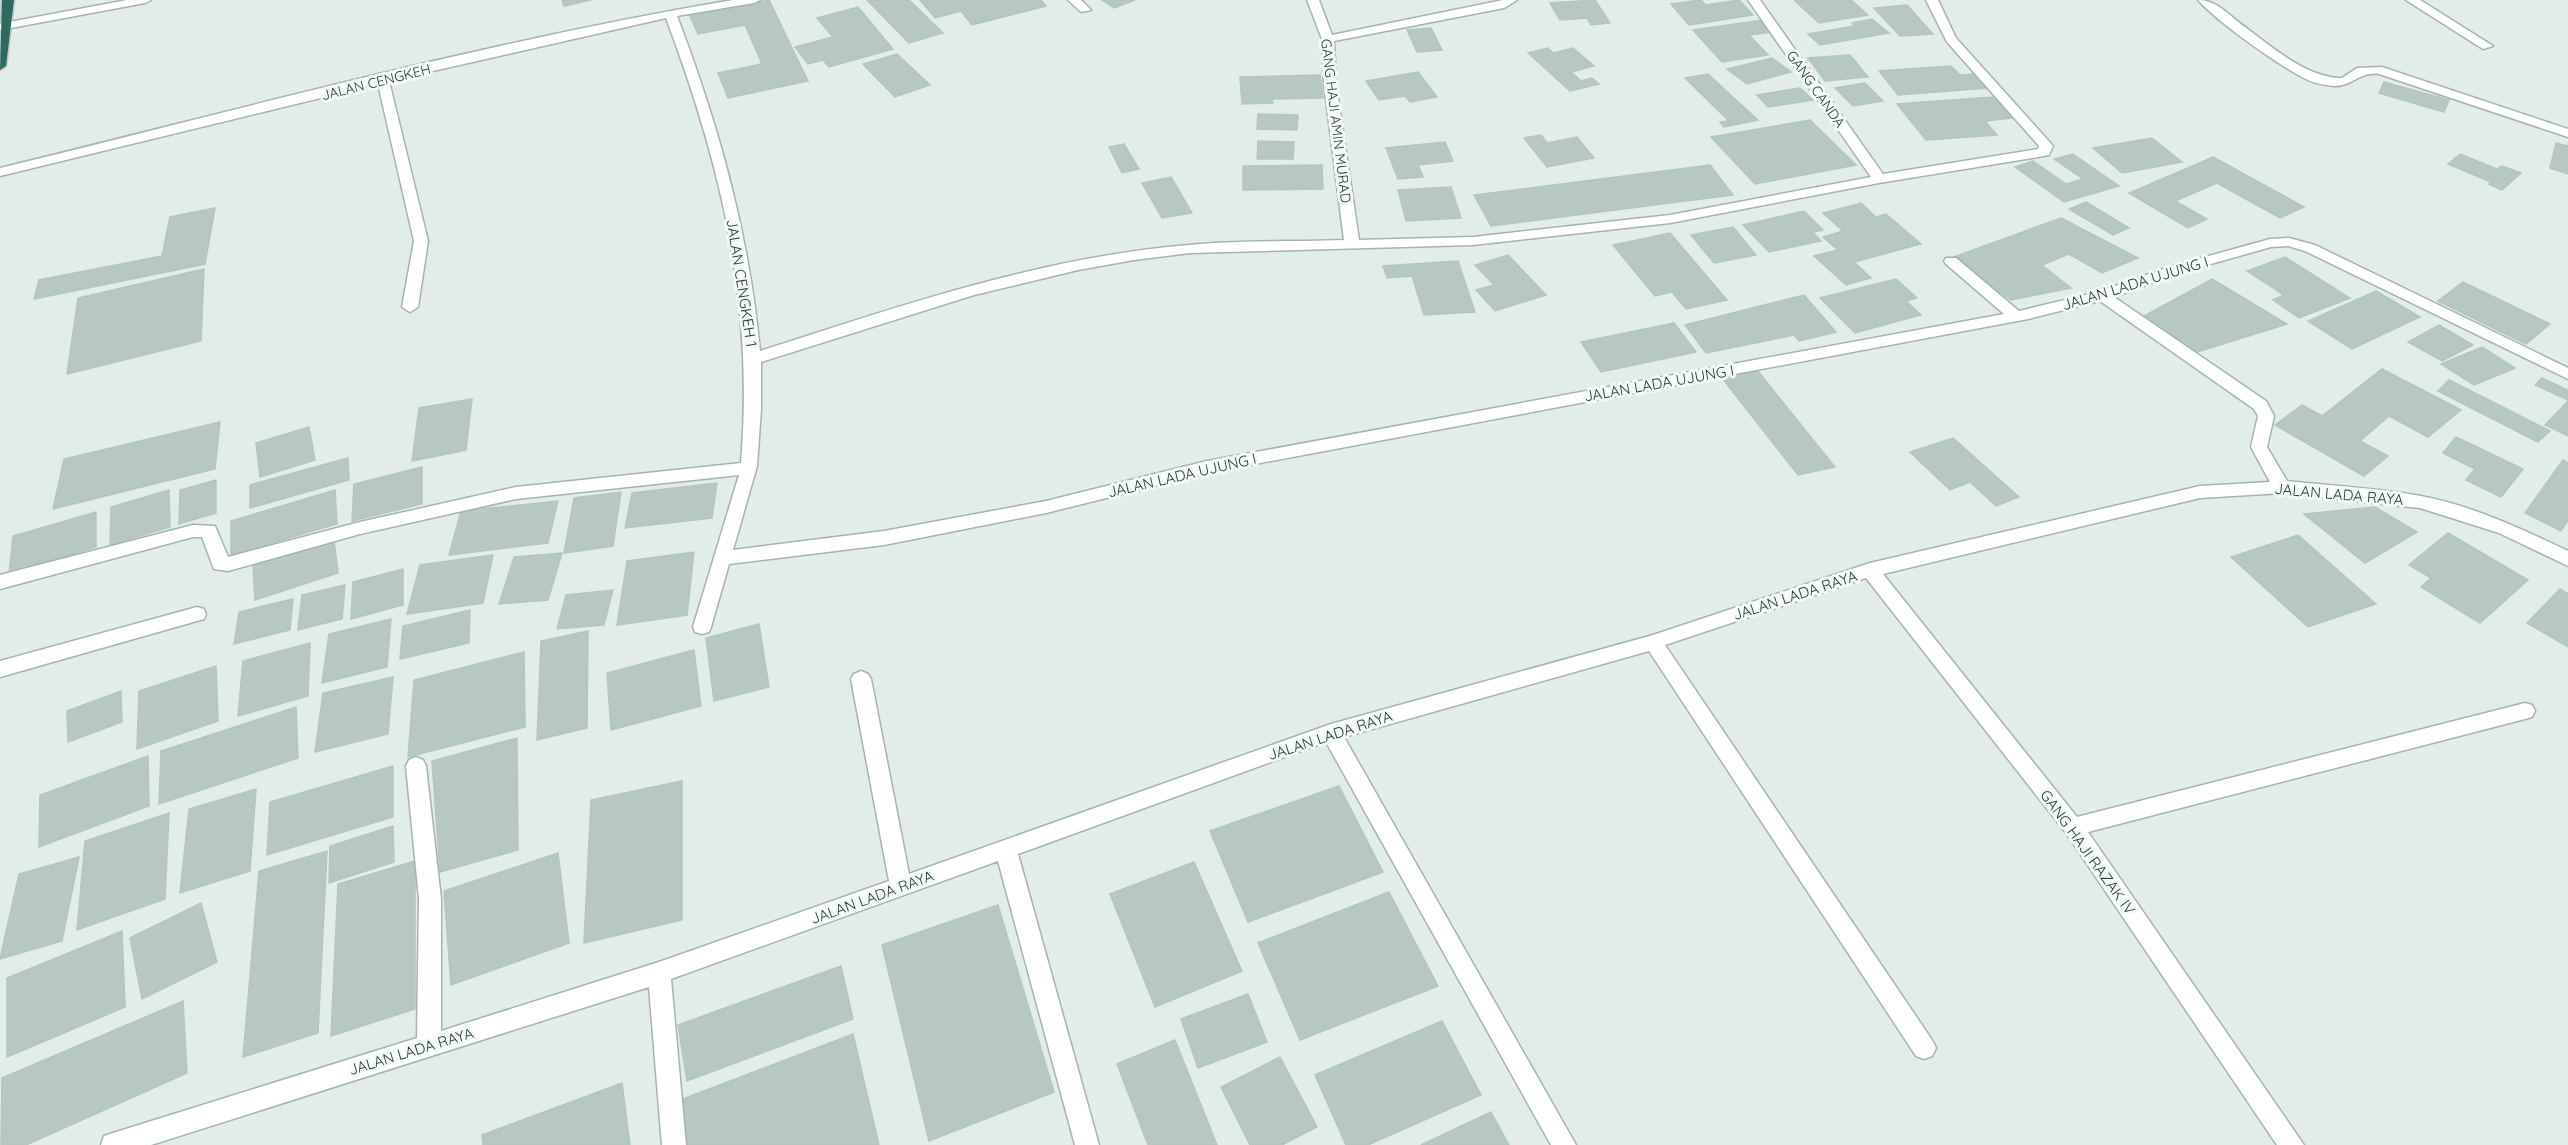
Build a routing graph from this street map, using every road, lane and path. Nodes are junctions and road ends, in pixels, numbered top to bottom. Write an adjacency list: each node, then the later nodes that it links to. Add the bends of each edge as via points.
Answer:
1 (8, 0): 13 (highway)
2 (146, 0): 13 (street)
3 (754, 0): 12 (street, JALAN CENGKEH)
4 (1074, 0): 11 (street)
5 (1313, 0): 14 (street, GANG HAJI AMIN MURAD)
6 (1512, 0): 14 (street, via 1504,5)
7 (1754, 0): 20 (street, GANG CANDA)
8 (1932, 0): 20 (street, via 1950,39 2046,146 2044,152)
9 (2204, 0): 18 (street, via 2312,77 2345,82 2358,70 2367,68)
10 (2412, 0): 15 (street)
11 (1085, 10)
12 (670, 14): 17 (street, JALAN CENGKEH); 26 (street, JALAN CENGKEH 1, via 717,150 741,260)
13 (4, 27): 16 (highway)
14 (1328, 39): 21 (street, GANG HAJI AMIN MURAD, via 1331,96)
15 (2487, 46)
16 (0, 66)
17 (383, 81): 19 (street, JALAN CENGKEH); 24 (street, via 421,241)
18 (2568, 132)
19 (0, 172)
20 (1879, 178): 21 (street, via 1670,219 1473,241)
21 (1352, 244): 26 (street, via 1155,252 1018,279 881,317)
22 (1951, 261): 25 (street)
23 (2102, 296): 25 (street, JALAN LADA UJUNG I); 27 (street, JALAN LADA UJUNG I, via 2174,270 2270,243 2289,242 2325,255); 29 (street, via 2260,405 2266,416 2259,447)
24 (410, 307)
25 (2016, 316): 30 (street, JALAN LADA UJUNG I, via 1207,467 1046,507 884,538)
26 (753, 359): 28 (street, JALAN CENGKEH 1)
27 (2568, 374)
28 (748, 468): 30 (street, JALAN CENGKEH 1); 33 (street, via 516,493 360,528 228,564 220,564 209,531 193,531)
29 (2282, 487): 31 (street, JALAN LADA RAYA, via 2420,502 2505,528); 32 (street, JALAN LADA RAYA, via 2200,492)
30 (721, 558): 35 (street, JALAN CENGKEH 1)
31 (2568, 559)
32 (1870, 570): 36 (street, JALAN LADA RAYA); 42 (street, GANG HAJI RAZAK IV)
33 (0, 582)
34 (198, 614): 37 (street)
35 (702, 627)
36 (1653, 642): 40 (street, JALAN LADA RAYA); 47 (street)
37 (0, 669)
38 (861, 680): 44 (street)
39 (2525, 711): 42 (street)
40 (1331, 732): 43 (street, JALAN LADA RAYA); 51 (street)
41 (416, 766): 46 (street, via 430,899)
42 (2073, 827): 52 (street, GANG HAJI RAZAK IV)
43 (1006, 850): 44 (street, JALAN LADA RAYA); 50 (street)
44 (901, 887): 45 (street, JALAN LADA RAYA)
45 (659, 973): 46 (street, JALAN LADA RAYA); 49 (street)
46 (429, 1046): 48 (street, JALAN LADA RAYA)
47 (1924, 1048)
48 (113, 1145)
49 (674, 1145)
50 (1087, 1145)
51 (1564, 1145)
52 (2292, 1145)

